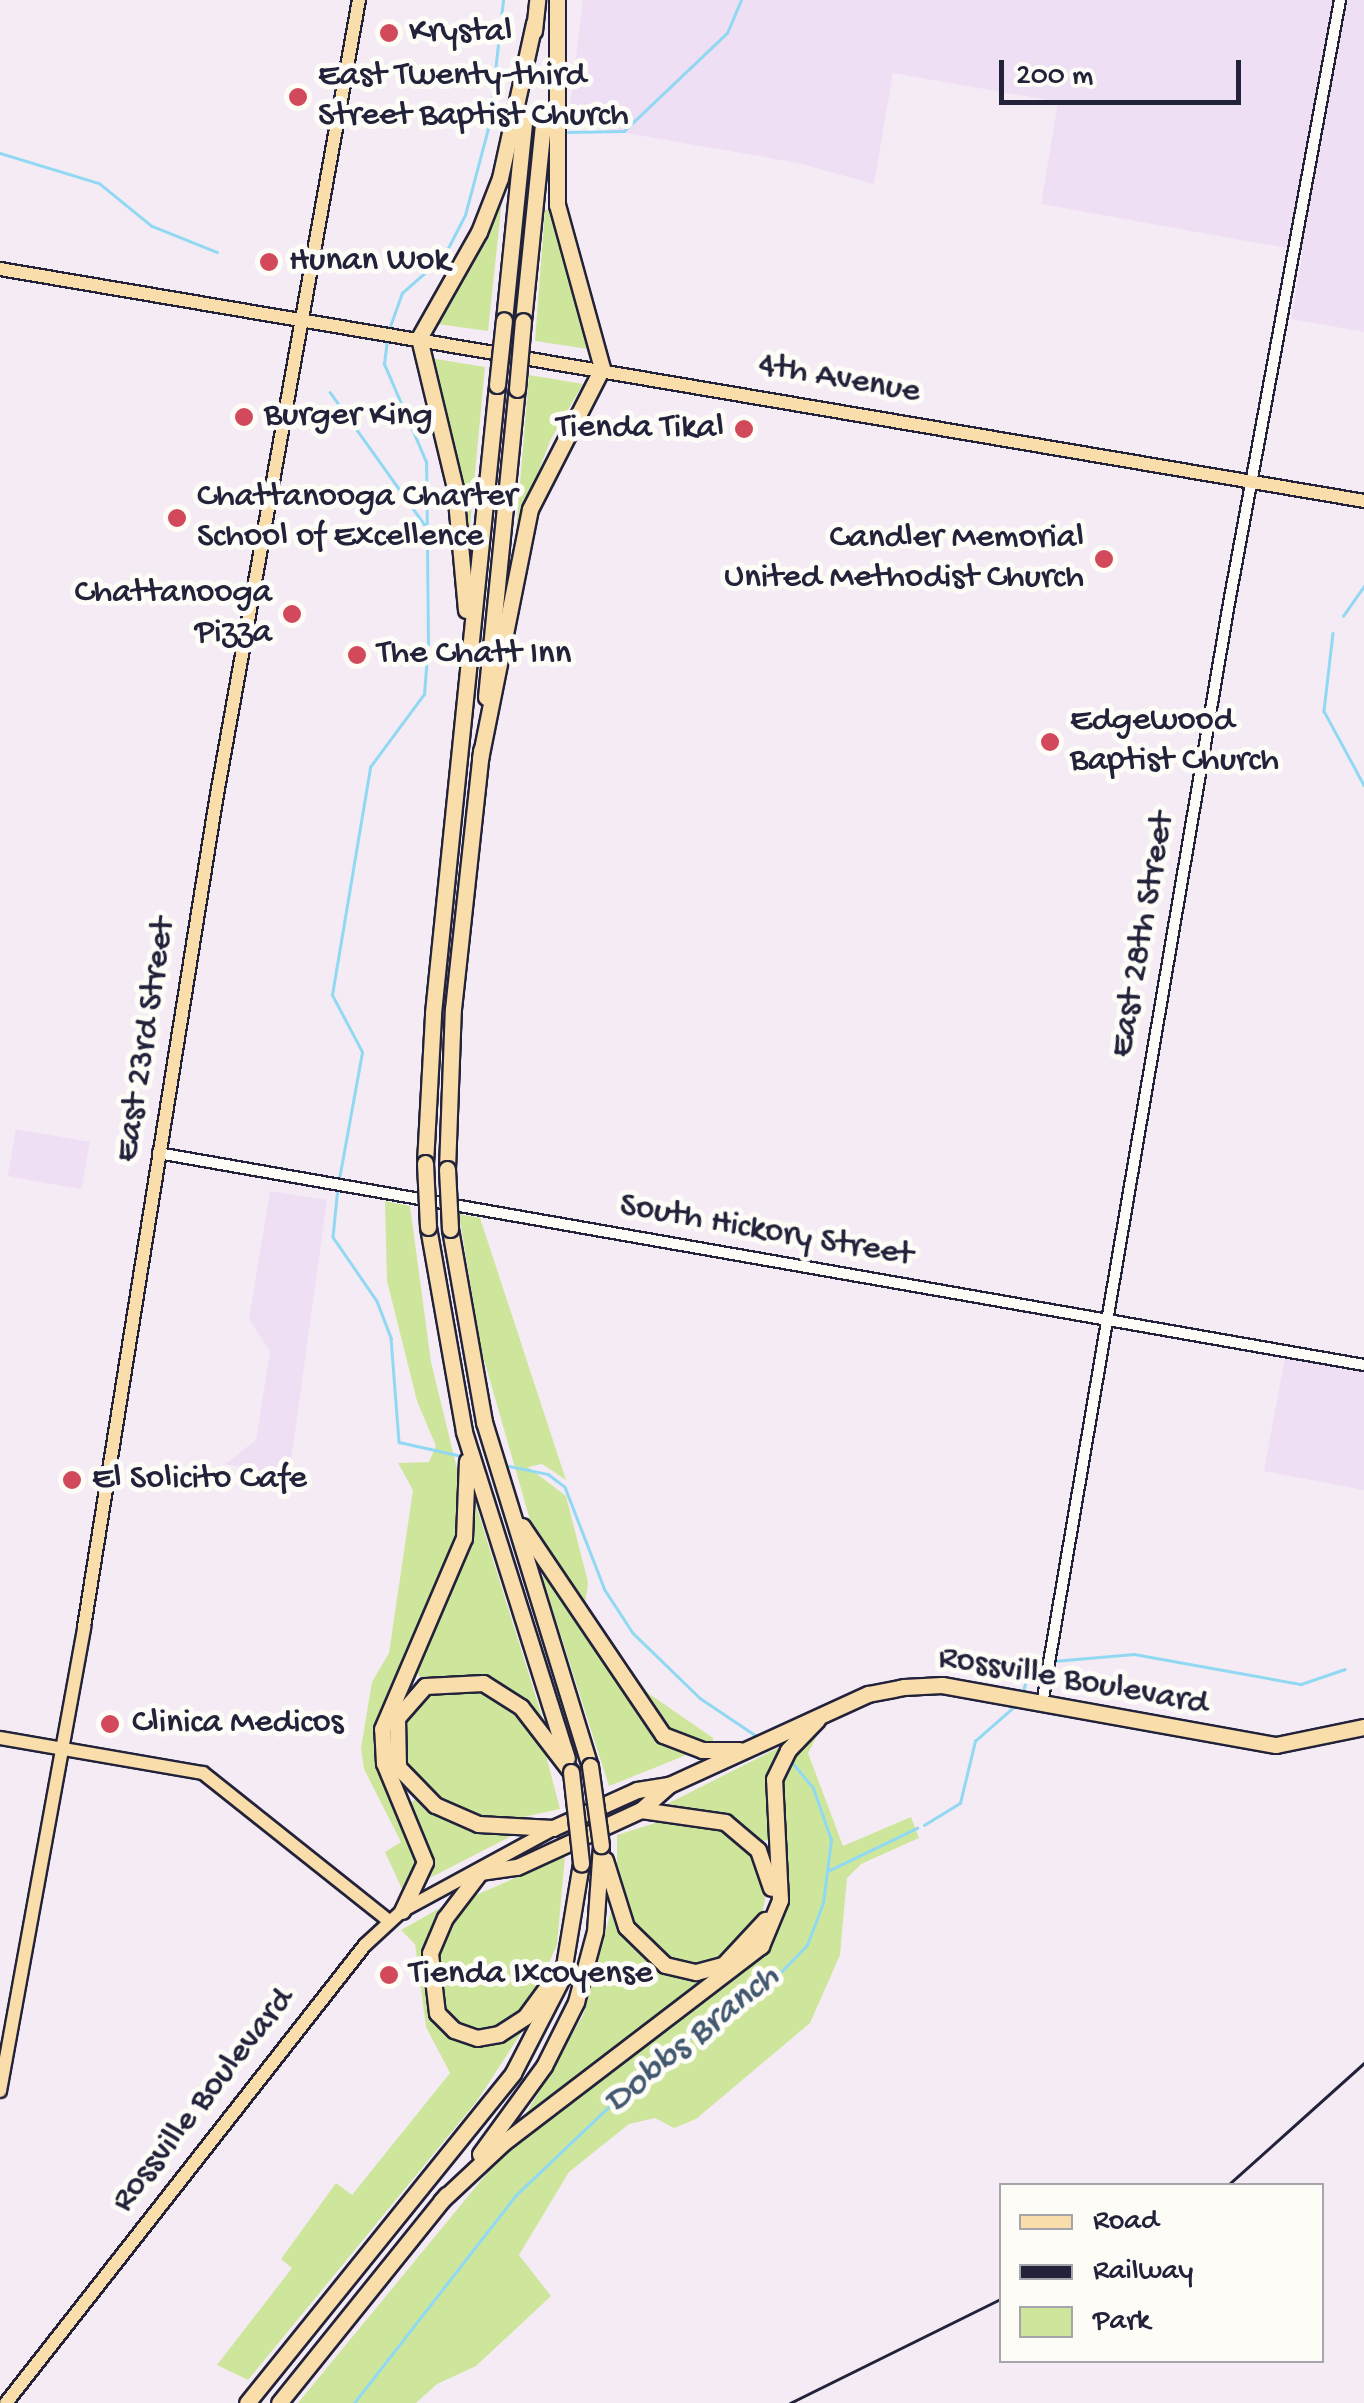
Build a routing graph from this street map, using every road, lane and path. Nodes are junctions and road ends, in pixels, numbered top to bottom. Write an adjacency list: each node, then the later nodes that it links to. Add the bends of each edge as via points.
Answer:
1 (359, 0): 7 (main road, East 23rd Street)
2 (536, 0): 5 (highway)
3 (556, 0): 9 (highway, via 556,206); 13 (highway, bridge)
4 (1340, 0): 10 (street, East 28th Street)
5 (534, 22): 8 (highway, via 500,178 480,232); 12 (highway, bridge)
6 (0, 269): 7 (main road, 4th Avenue)
7 (304, 318): 8 (main road, 4th Avenue); 14 (main road, East 23rd Street)
8 (420, 338): 9 (main road, 4th Avenue); 12 (highway, via 462,531)
9 (602, 368): 10 (main road, 4th Avenue); 13 (highway, via 530,509)
10 (1251, 482): 11 (main road, 4th Avenue); 15 (street, East 28th Street)
11 (1364, 501)
12 (468, 660): 17 (highway, bridge, via 425,1163 428,1228)
13 (480, 759): 18 (highway, bridge, via 453,1009 447,1169 468,1356)
14 (158, 1153): 15 (street, South Hickory Street); 24 (main road, East 23rd Street)
15 (1106, 1320): 16 (street, South Hickory Street); 19 (street, East 28th Street)
16 (1364, 1365)
17 (464, 1432): 25 (highway); 31 (highway, via 470,1502 464,1538 382,1729 384,1763 425,1862)
18 (508, 1502): 23 (highway, via 663,1735 702,1750); 29 (highway, bridge, via 590,1766)
19 (1042, 1704): 20 (highway, Rossville Boulevard, via 920,1685 868,1694); 21 (highway, Rossville Boulevard, via 1276,1744)
20 (822, 1715): 23 (highway, Rossville Boulevard); 34 (highway, via 788,1750 774,1779 780,1900 762,1946 502,2143)
21 (1364, 1727)
22 (0, 1738): 24 (main road)
23 (759, 1744): 26 (highway, Rossville Boulevard)
24 (63, 1749): 31 (main road, via 203,1772); 33 (main road, East 23rd Street)
25 (571, 1772): 28 (highway, via 522,1707 483,1682 425,1686 397,1718 398,1767 427,1799 478,1824); 32 (highway, bridge, via 580,1862)
26 (669, 1785): 27 (highway, Rossville Boulevard); 28 (highway, Rossville Boulevard, via 637,1790)
27 (640, 1810): 29 (highway, via 712,1817 758,1850 770,1876 770,1901 758,1934 735,1957 696,1972 665,1965 642,1948 618,1908); 30 (highway, Rossville Boulevard, via 516,1867)
28 (553, 1828): 30 (main road, Rossville Boulevard)
29 (601, 1845): 34 (highway, via 596,1931 576,2002 544,2066)
30 (480, 1872): 31 (main road, Rossville Boulevard); 32 (highway, via 444,1918 430,1953 432,2000 445,2023 476,2038 510,2028 540,2001)
31 (396, 1916): 35 (main road, Rossville Boulevard)
32 (570, 1949): 36 (highway, via 537,2034 495,2100)
33 (0, 2091)
34 (441, 2201): 37 (highway)
35 (6, 2403)
36 (247, 2403)
37 (279, 2403)

